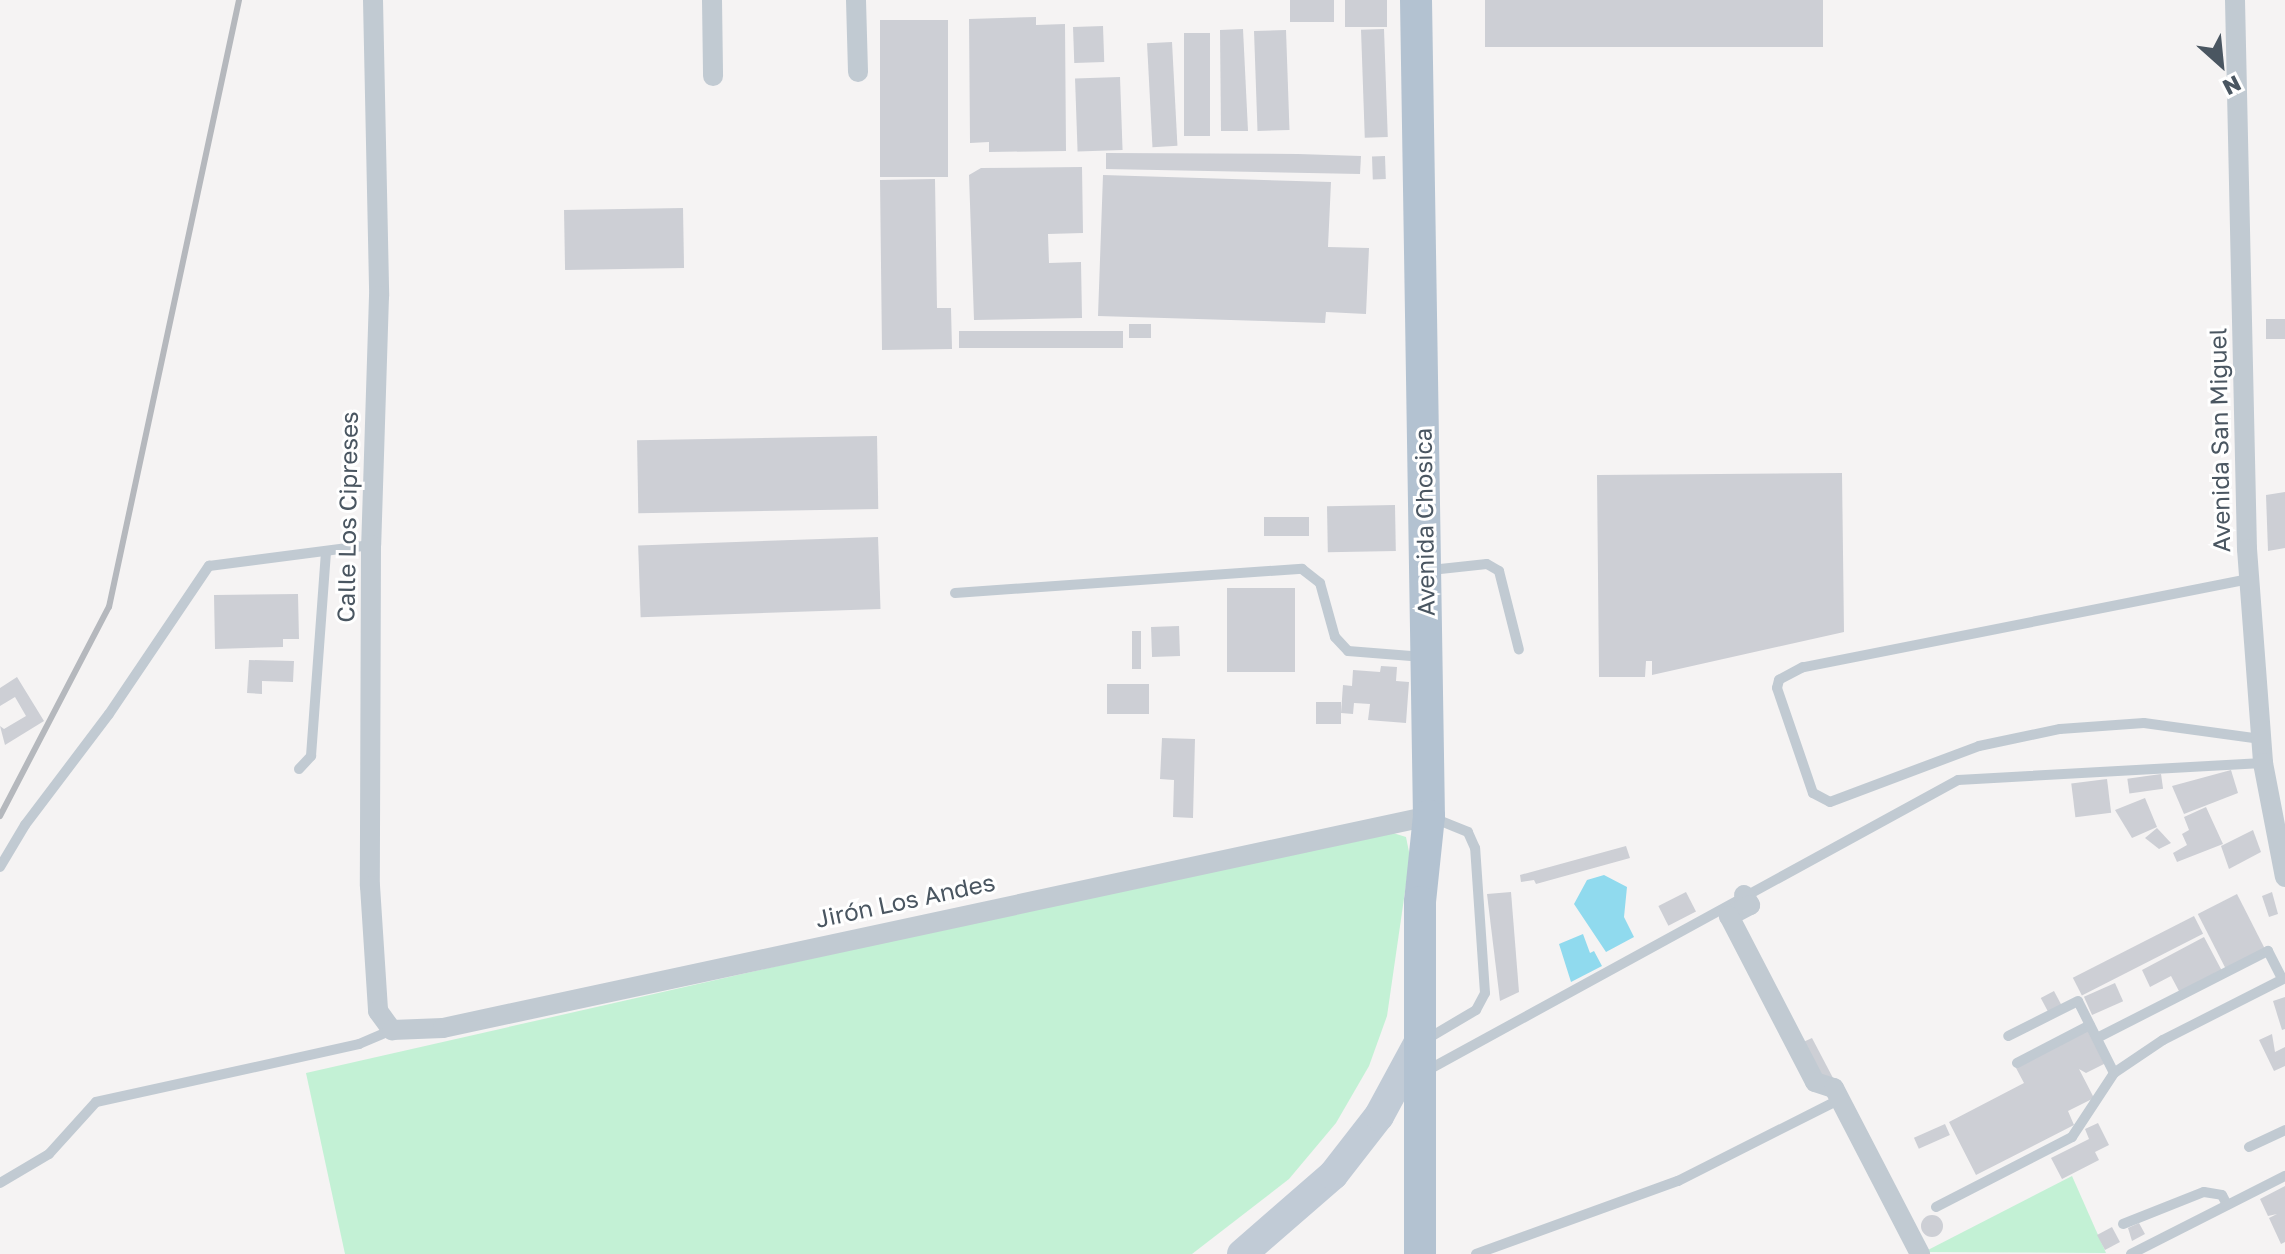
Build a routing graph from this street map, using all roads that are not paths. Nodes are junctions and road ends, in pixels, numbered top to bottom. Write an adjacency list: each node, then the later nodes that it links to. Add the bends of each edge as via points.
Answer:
1 (373, 0): 8 (street, Calle Los Cipreses, via 379,296)
2 (712, 0): 7 (street)
3 (856, 0): 6 (street)
4 (1416, 0): 10 (main road, Avenida Chosica)
5 (2235, 0): 11 (street, Avenida San Miguel)
6 (858, 72)
7 (713, 76)
8 (371, 545): 9 (lane); 25 (street, Calle Los Cipreses, via 370,886 378,1011)
9 (326, 552): 17 (lane, via 311,756); 20 (lane, via 209,566)
10 (1425, 570): 13 (lane, via 1487,564 1499,571); 14 (main road, Avenida Chosica)
11 (2249, 579): 15 (street, Avenida San Miguel); 15 (lane, via 1803,667 1779,680 1777,688 1813,793 1830,802 1979,746 2060,729 2144,723)
12 (955, 593): 14 (lane, via 1302,569 1320,583 1335,637 1348,651)
13 (1519, 650)
14 (1426, 657): 18 (main road, Avenida Chosica)
15 (2261, 739): 16 (street, Avenida San Miguel)
16 (2263, 763): 19 (street, Avenida San Miguel); 22 (lane, via 1958,780)
17 (299, 769)
18 (1429, 816): 25 (street, Jirón Los Andes, via 443,1028); 28 (main road, Avenida Chosica, via 1420,902); 28 (lane, via 1468,832 1475,848 1485,993 1476,1010)
19 (2282, 851): 21 (street, Avenida San Miguel)
20 (0, 867)
21 (2285, 877)
22 (1744, 895): 31 (lane); 32 (street, via 1750,905 1729,916 1815,1082 1834,1088)
23 (2284, 978): 27 (lane, via 2268,951); 30 (lane, via 2163,1040)
24 (2090, 1025): 26 (lane, via 2078,1001); 27 (lane); 29 (lane)
25 (392, 1030): 36 (lane, via 359,1044 96,1102 49,1154)
26 (2008, 1036)
27 (2097, 1038): 30 (lane)
28 (1418, 1044): 31 (main road, Avenida Chosica); 40 (street, Avenida Chosica, via 1379,1116 1333,1175)
29 (2017, 1063)
30 (2114, 1073): 38 (lane, via 2072,1137)
31 (1417, 1077): 41 (main road, Avenida Chosica)
32 (1840, 1099): 42 (lane, via 1678,1181); 43 (street)
33 (2283, 1135): 34 (lane)
34 (2249, 1147)
35 (2285, 1176): 37 (lane)
36 (0, 1183)
37 (2227, 1205): 39 (lane, via 2222,1195 2204,1192); 44 (lane)
38 (1936, 1207)
39 (2123, 1224)
40 (1242, 1254)
41 (1420, 1254)
42 (1476, 1254)
43 (1920, 1254)
44 (2131, 1254)

